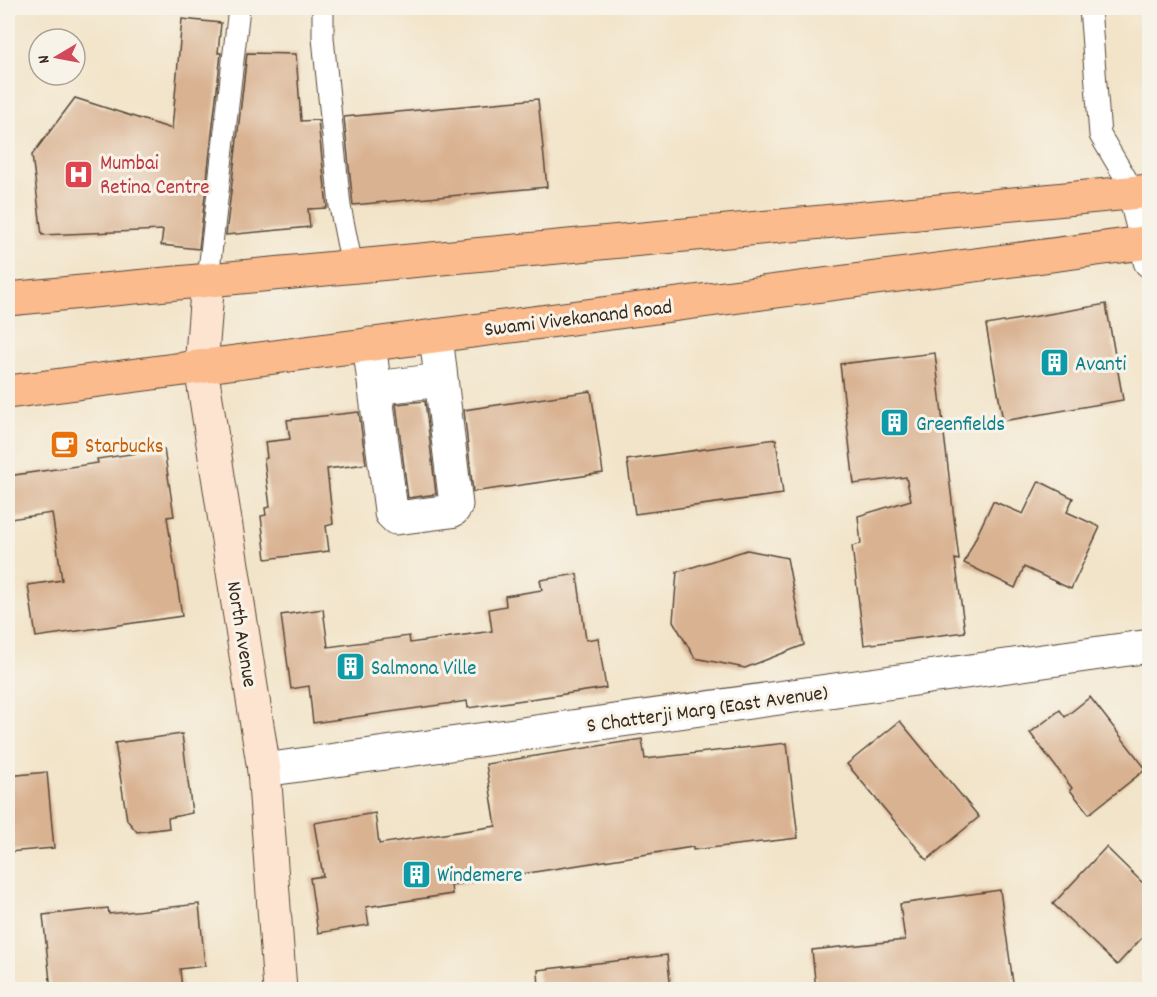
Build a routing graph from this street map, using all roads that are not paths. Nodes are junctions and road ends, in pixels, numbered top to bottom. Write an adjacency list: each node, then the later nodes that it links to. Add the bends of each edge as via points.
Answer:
1 (239, 8): 7 (lane)
2 (323, 8): 6 (lane, via 322,38 340,206)
3 (1090, 8): 4 (lane, via 1100,135)
4 (1142, 191): 5 (street); 6 (main road)
5 (1149, 249): 9 (main road, Swami Vivekanand Road)
6 (352, 266): 7 (main road)
7 (208, 279): 8 (main road); 11 (street, North Avenue)
8 (8, 299)
9 (436, 336): 10 (main road, Swami Vivekanand Road); 12 (street)
10 (369, 344): 11 (main road, Swami Vivekanand Road); 13 (street)
11 (201, 367): 14 (main road, Swami Vivekanand Road); 16 (street, North Avenue)
12 (441, 380): 13 (street); 13 (street, via 456,505 450,511 396,518 390,510)
13 (375, 388)
14 (8, 393)
15 (1149, 646): 16 (street, S Chatterji Marg (East Avenue))
16 (264, 770): 17 (street, North Avenue)
17 (280, 990)

